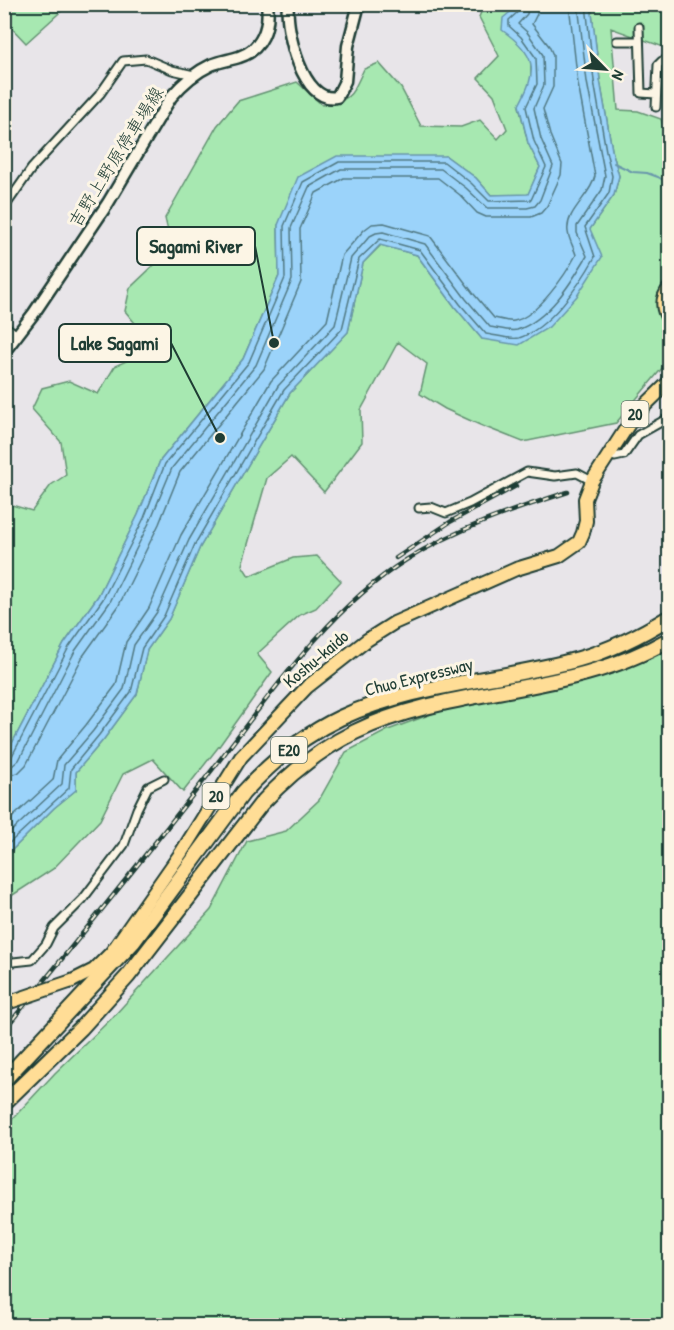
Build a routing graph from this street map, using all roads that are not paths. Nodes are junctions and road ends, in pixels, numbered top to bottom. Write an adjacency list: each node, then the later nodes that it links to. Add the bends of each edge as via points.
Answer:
1 (267, 4): 8 (main road, 吉野上野原停車場線, via 267,26 254,50)
2 (288, 4): 3 (main road, via 288,25 300,65 315,90 330,99 337,97 345,81 348,46)
3 (359, 4)
4 (639, 27): 6 (street)
5 (617, 41): 6 (street)
6 (639, 41): 9 (street, via 641,93)
7 (669, 62): 9 (street, via 658,65)
8 (194, 75): 11 (street, via 146,59 123,61 100,94 32,168); 15 (main road, 吉野上野原停車場線, via 171,97 108,203)
9 (656, 94): 10 (street)
10 (656, 107)
11 (4, 208)
12 (669, 286): 13 (highway, via 663,307)
13 (669, 321)
14 (4, 326): 15 (street)
15 (18, 336): 16 (main road, 吉野上野原停車場線)
16 (4, 352)
17 (669, 381): 19 (highway, Koshu-kaido / 20, via 634,416)
18 (669, 417): 19 (street, via 638,435 624,456)
19 (609, 455): 20 (highway, Koshu-kaido / 20)
20 (592, 481): 21 (street, via 577,473 555,476 527,472 446,513 431,507); 26 (highway, Koshu-kaido / 20, bridge, via 585,499 586,521 579,542 559,556 496,578 394,623 307,687 241,757 181,853 94,970)
21 (418, 508)
22 (669, 617): 27 (highway, Chuo Expressway / E20, via 624,642 580,658 383,702 340,718 299,742 243,793 133,942)
23 (669, 639): 28 (highway, Chuo Expressway / E20, via 622,661 559,681 415,711 374,724 334,743 301,765 261,804 104,1004)
24 (164, 779): 25 (street, via 148,787 124,845 83,899 54,928 46,944 32,960)
25 (4, 963)
26 (4, 1004)
27 (4, 1080)
28 (4, 1102)

